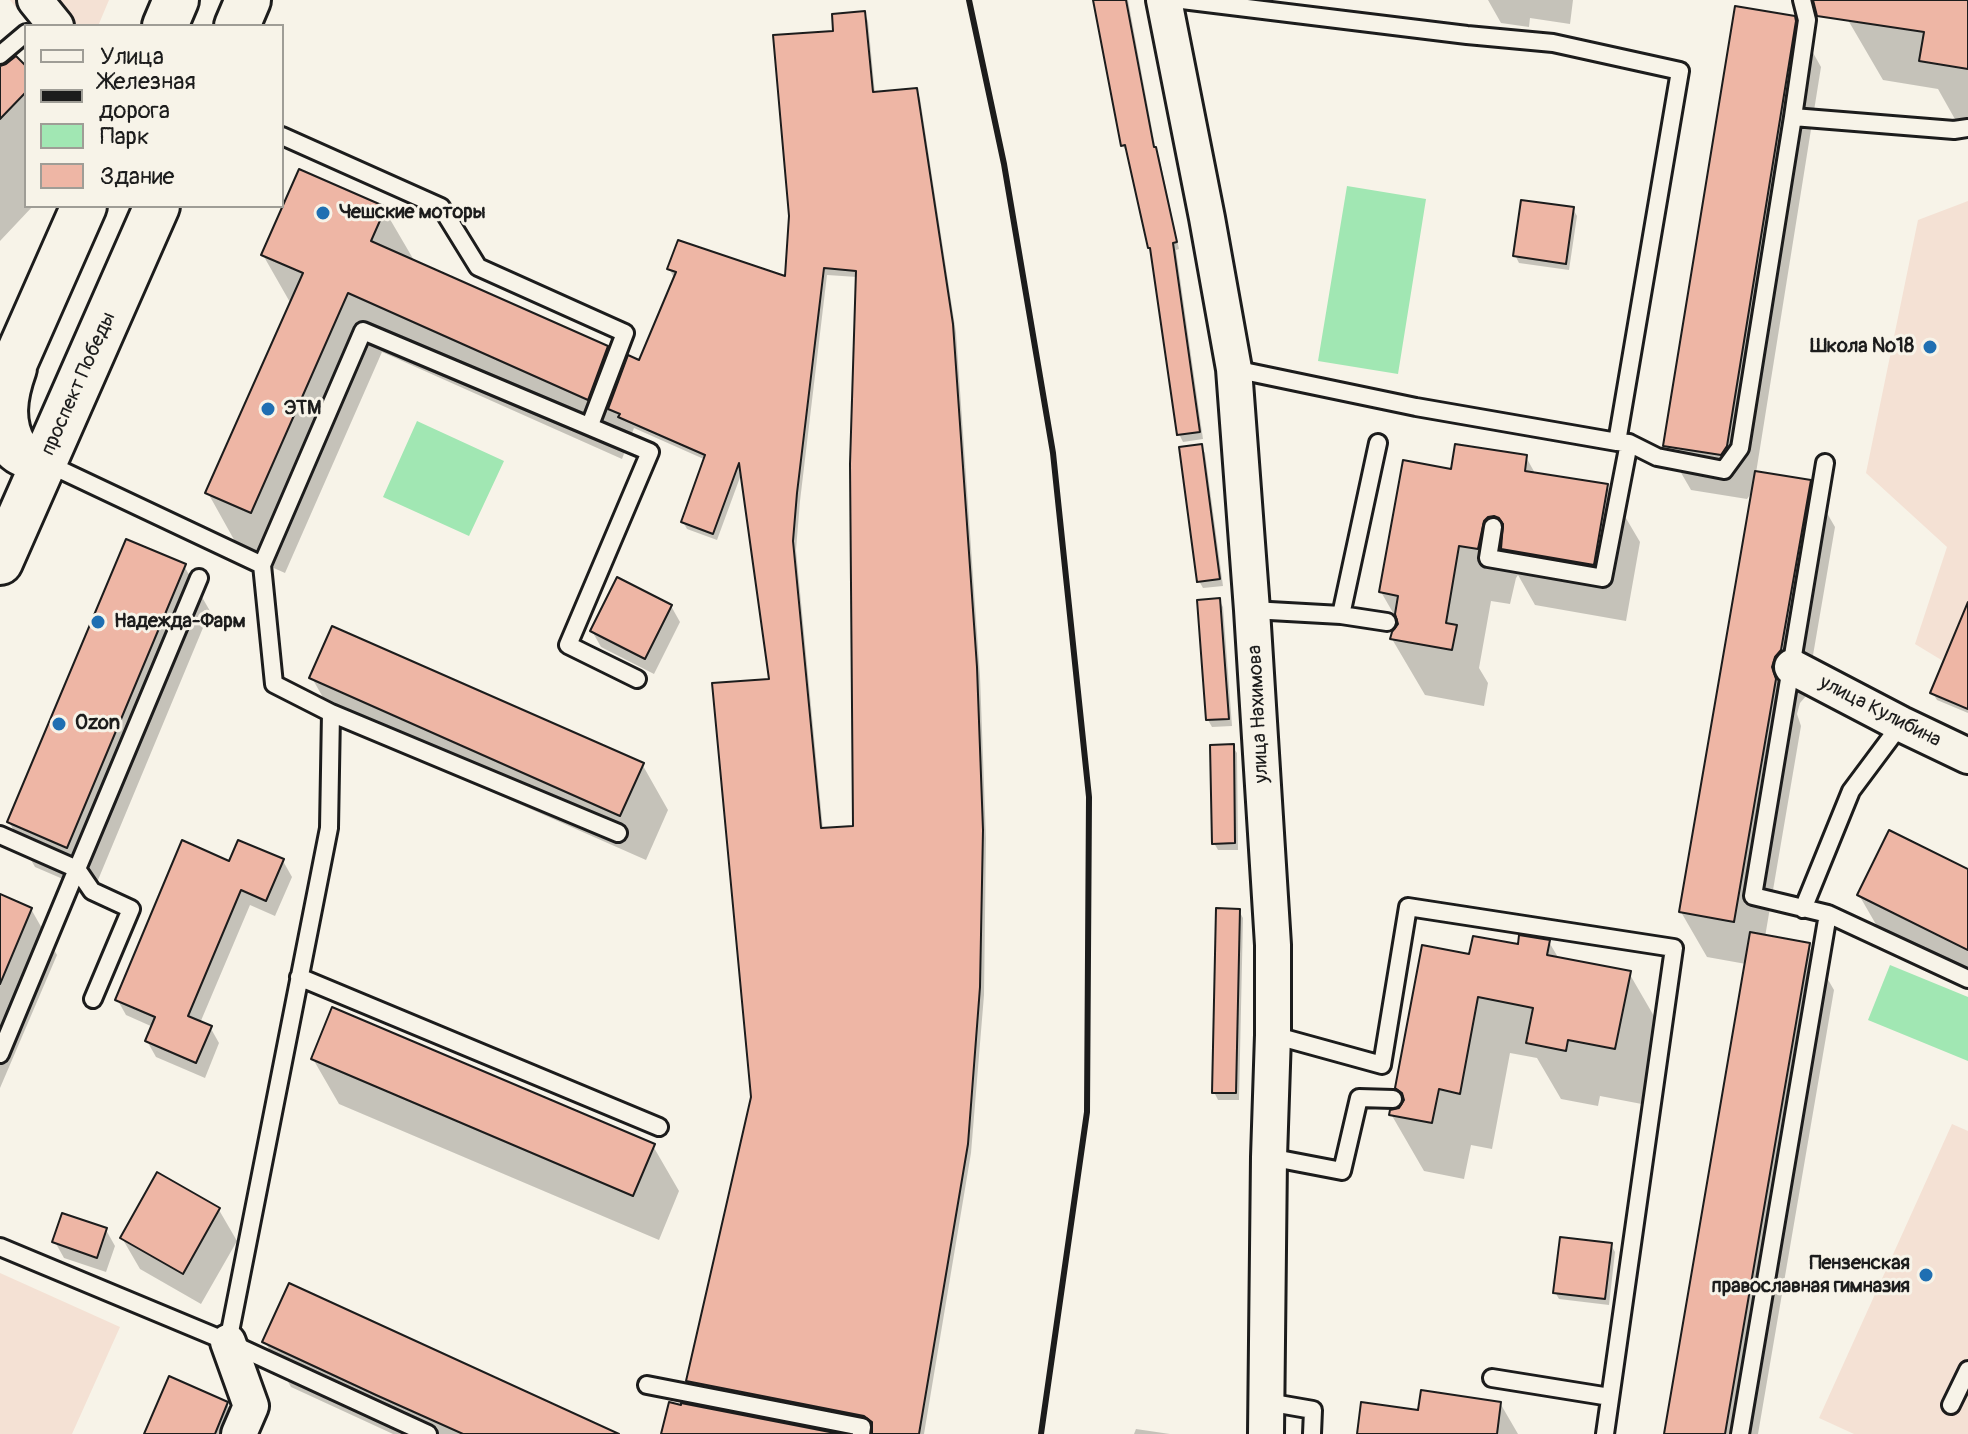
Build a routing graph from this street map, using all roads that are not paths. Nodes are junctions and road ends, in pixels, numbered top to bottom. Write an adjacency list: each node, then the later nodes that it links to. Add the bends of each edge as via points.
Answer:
1 (176, 0): 6 (main road)
2 (248, 0): 7 (main road)
3 (1164, 0): 16 (street, улица Нахимова)
4 (1182, 0): 19 (lane, via 1553,43 1680,71)
5 (1802, 0): 10 (lane, via 1807,20)
6 (166, 24)
7 (238, 24)
8 (24, 34): 9 (lane)
9 (0, 55)
10 (1793, 117): 11 (lane); 19 (lane, via 1740,448 1724,470 1657,457)
11 (1968, 128)
12 (284, 137): 18 (lane, via 441,207 478,267 625,333)
13 (83, 208): 15 (main road)
14 (150, 217): 21 (main road, проспект Победы)
15 (22, 347): 17 (main road); 21 (main road, via 1,402 2,426 16,449)
16 (1234, 369): 19 (lane); 27 (street, улица Нахимова)
17 (0, 396)
18 (590, 425): 25 (lane, via 363,331); 31 (lane, via 650,452 568,645)
19 (1623, 442): 23 (lane, via 1603,578 1488,558)
20 (1378, 443): 28 (lane)
21 (44, 462): 24 (main road, проспект Победы); 25 (lane)
22 (1825, 463): 30 (lane)
23 (1493, 527)
24 (0, 562)
25 (262, 565): 32 (lane, via 274,684)
26 (199, 578): 37 (lane)
27 (1252, 610): 28 (lane); 43 (street, улица Нахимова, via 1273,945)
28 (1341, 615): 29 (lane)
29 (1387, 622)
30 (1792, 667): 33 (street, улица Кулибина); 38 (lane, via 1753,896)
31 (637, 679)
32 (331, 713): 35 (lane); 40 (lane, via 329,828)
33 (1901, 724): 34 (street, улица Кулибина); 38 (lane, via 1851,791)
34 (1968, 756)
35 (618, 833)
36 (0, 835): 37 (lane)
37 (77, 869): 42 (lane, via 92,891 131,909); 44 (lane)
38 (1803, 909): 39 (lane)
39 (1828, 914): 41 (lane); 61 (lane)
40 (299, 977): 46 (lane); 49 (lane)
41 (1968, 979)
42 (93, 999)
43 (1273, 1035): 47 (street, улица Нахимова); 53 (lane, via 1382,1065 1408,907 1674,948)
44 (0, 1054)
45 (1393, 1099): 47 (lane, via 1359,1098 1342,1171)
46 (659, 1127)
47 (1269, 1157): 55 (street, улица Нахимова)
48 (0, 1247): 49 (lane)
49 (228, 1342): 56 (street, via 251,1406); 57 (lane)
50 (1968, 1370): 54 (lane)
51 (1492, 1378): 53 (lane)
52 (647, 1385): 58 (lane, via 862,1427)
53 (1610, 1397): 60 (lane)
54 (1951, 1405)
55 (1266, 1418): 59 (lane, via 1313,1410)
56 (239, 1434)
57 (428, 1434)
58 (861, 1434)
59 (1312, 1434)
60 (1605, 1434)
61 (1740, 1434)

